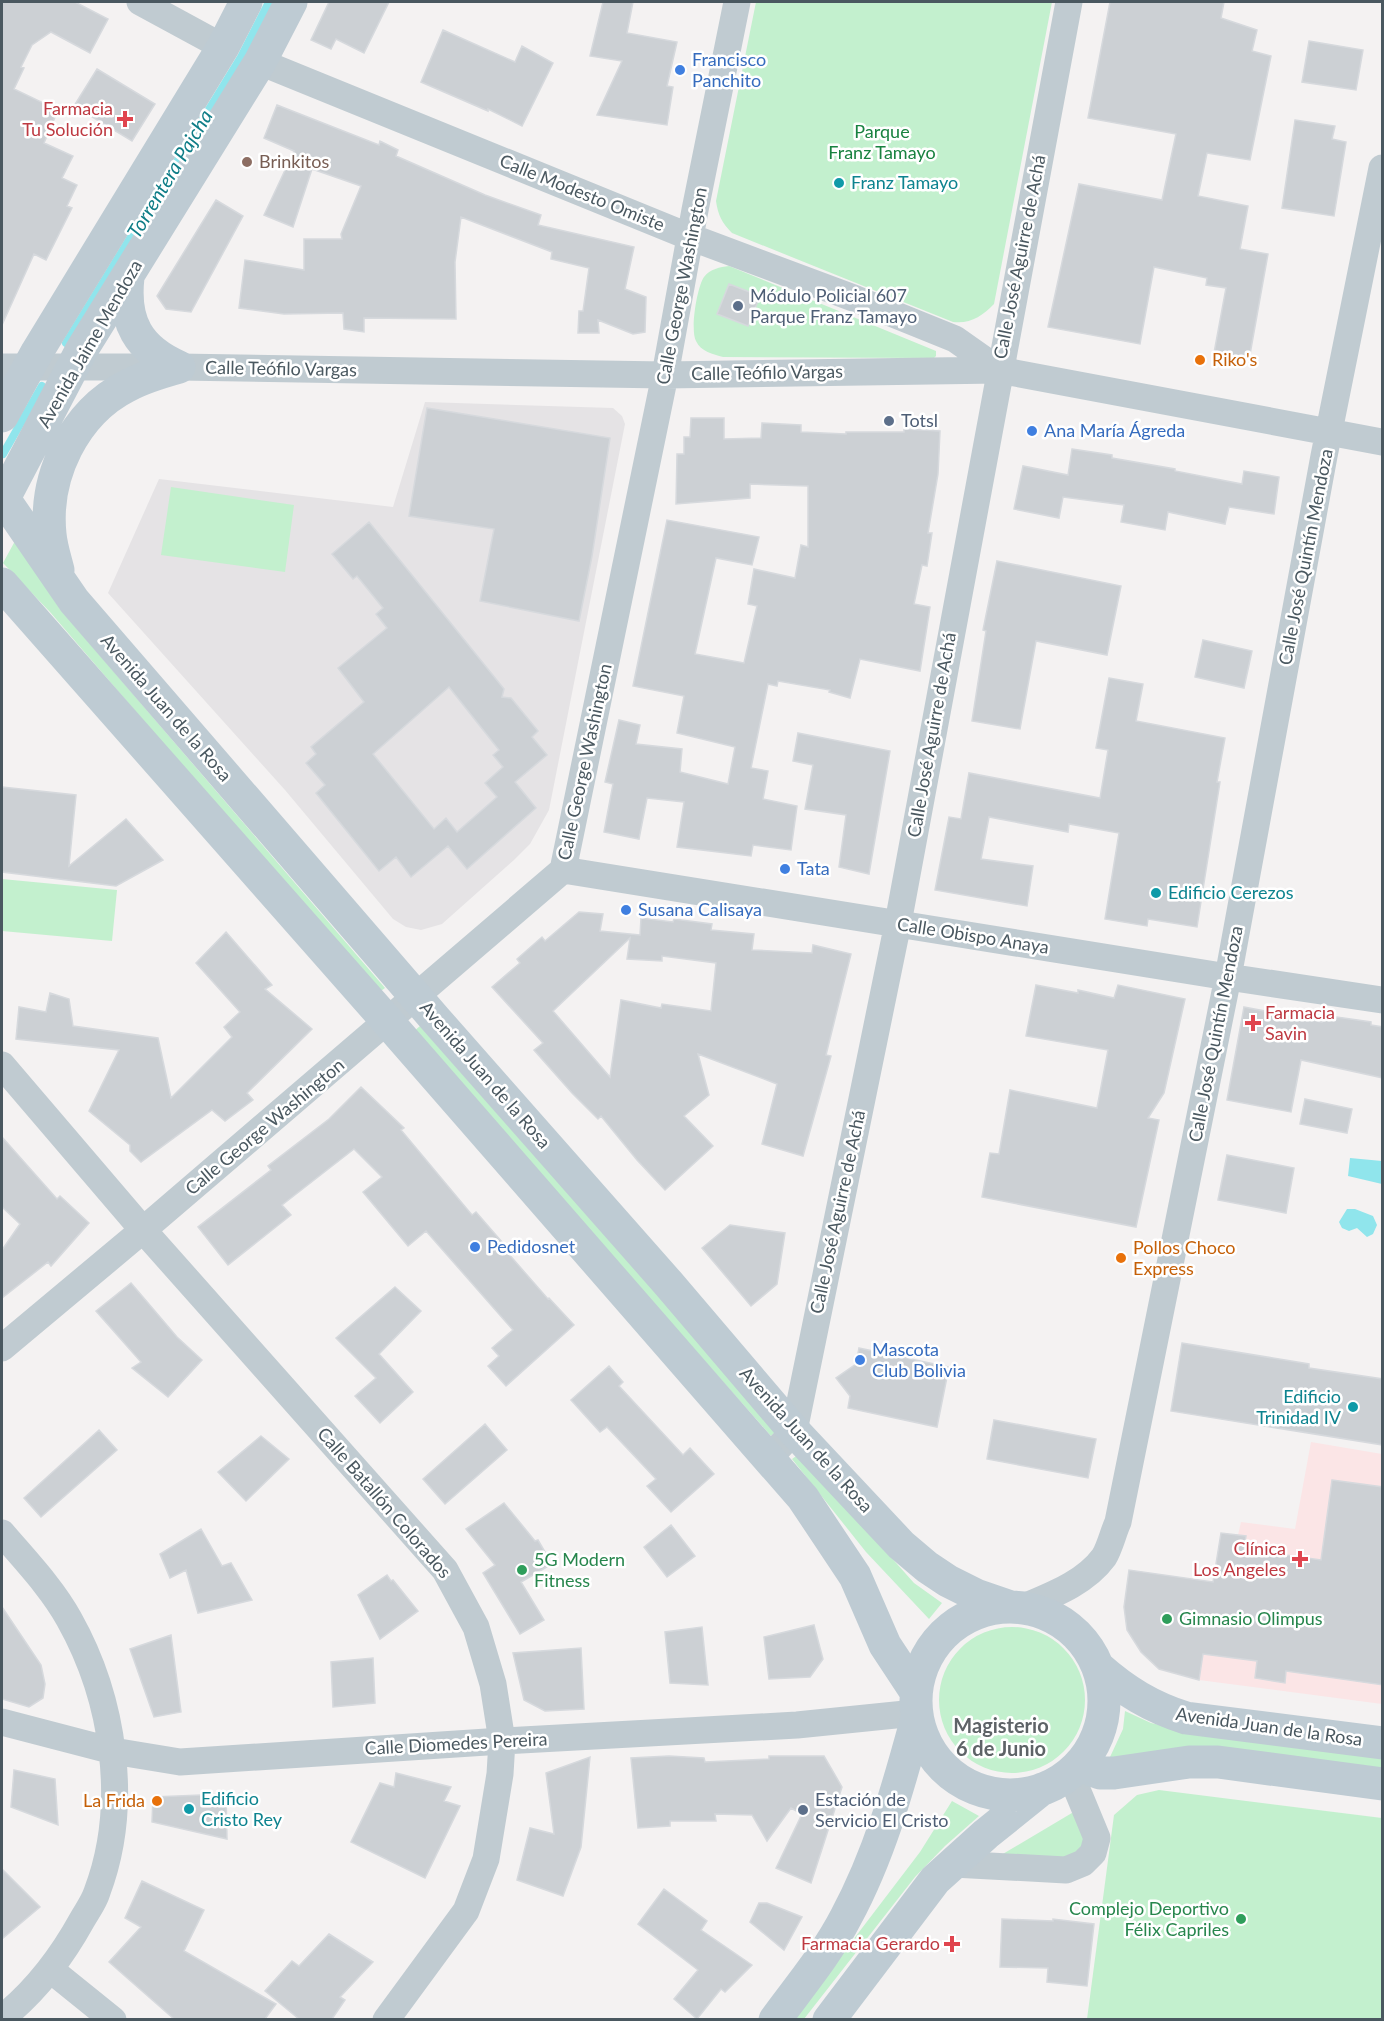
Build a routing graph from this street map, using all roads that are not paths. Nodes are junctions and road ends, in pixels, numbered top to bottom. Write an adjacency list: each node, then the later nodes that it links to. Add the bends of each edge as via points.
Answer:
1 (140, 2): 6 (street)
2 (246, 2): 6 (main road)
3 (291, 2): 7 (main road, Avenida Jaime Mendoza)
4 (737, 2): 9 (street, Calle George Washington)
5 (1069, 2): 14 (street, Calle José Aguirre de Achá)
6 (223, 47): 11 (main road)
7 (260, 62): 9 (street, Calle Modesto Omiste); 10 (main road, Avenida Jaime Mendoza)
8 (1383, 168): 17 (street, Calle José Quintín Mendoza)
9 (690, 237): 14 (street, Calle Modesto Omiste, via 955,339); 15 (street, Calle George Washington)
10 (128, 277): 12 (main road, Avenida Jaime Mendoza); 13 (main road, via 126,296 136,333 162,359)
11 (15, 367): 12 (street, Calle Teófilo Vargas); 16 (main road)
12 (74, 367): 13 (street, Calle Teófilo Vargas); 19 (main road, Avenida Jaime Mendoza)
13 (179, 367): 15 (street, Calle Teófilo Vargas); 21 (main road, via 125,386 102,403 67,446 50,499 50,534 58,569)
14 (999, 370): 15 (street, Calle Teófilo Vargas); 17 (street, Calle Teófilo Vargas); 23 (street, Calle José Aguirre de Achá)
15 (665, 375): 22 (street, Calle George Washington)
16 (2, 416)
17 (1329, 433): 18 (street, Calle Teófilo Vargas); 24 (street, Calle José Quintín Mendoza)
18 (1383, 442)
19 (2, 499): 21 (main road, Avenida Juan de la Rosa)
20 (2, 584): 27 (main road)
21 (74, 601): 25 (main road, Avenida Juan de la Rosa)
22 (563, 870): 23 (street, Calle Obispo Anaya); 25 (street, Calle George Washington)
23 (898, 923): 24 (street, Calle Obispo Anaya); 31 (street, Calle José Aguirre de Achá)
24 (1228, 977): 26 (street, Calle Obispo Anaya); 34 (street, Calle José Quintín Mendoza, via 1118,1522 1104,1556 1082,1579)
25 (417, 997): 27 (street, Calle George Washington); 31 (main road, Avenida Juan de la Rosa)
26 (1383, 1000)
27 (388, 1022): 29 (street, Calle George Washington); 32 (main road)
28 (2, 1065): 29 (street, Calle Batallón Colorados)
29 (143, 1230): 30 (street, Calle George Washington); 38 (street, Calle Batallón Colorados, via 445,1570 476,1627 493,1684)
30 (2, 1348)
31 (794, 1431): 32 (street); 34 (main road, Avenida Juan de la Rosa, via 901,1545 927,1567 975,1595)
32 (769, 1458): 36 (main road, via 803,1498 855,1576)
33 (2, 1533): 40 (street, via 69,1618 95,1676)
34 (1018, 1607): 35 (main road, via 1044,1612 1061,1621 1089,1649); 36 (main road, via 997,1607 970,1615 947,1630 927,1654)
35 (1098, 1667): 39 (main road, Avenida Juan de la Rosa, via 1137,1698 1186,1718); 41 (main road, via 1103,1714 1095,1742)
36 (915, 1709): 38 (street, Calle Diomedes Pereira, via 797,1725); 41 (main road, via 927,1746 939,1762 977,1788 1011,1794 1028,1792); 48 (main road, via 898,1786 874,1857 846,1919)
37 (2, 1722): 40 (street, Calle Diomedes Pereira)
38 (502, 1741): 40 (street, Calle Diomedes Pereira, via 180,1762); 47 (street, Calle Batallón Colorados, via 486,1859 466,1911)
39 (1383, 1743)
40 (113, 1751): 44 (street, via 115,1800 97,1893)
41 (1065, 1776): 42 (main road, via 1218,1762); 43 (main road, via 986,1834); 43 (street, via 1097,1838 1093,1853 1083,1863 1066,1870)
42 (1383, 1784)
43 (953, 1864): 49 (main road, via 912,1907)
44 (51, 1970): 45 (street); 46 (street)
45 (2, 2018)
46 (113, 2019)
47 (386, 2019)
48 (775, 2019)
49 (829, 2019)

